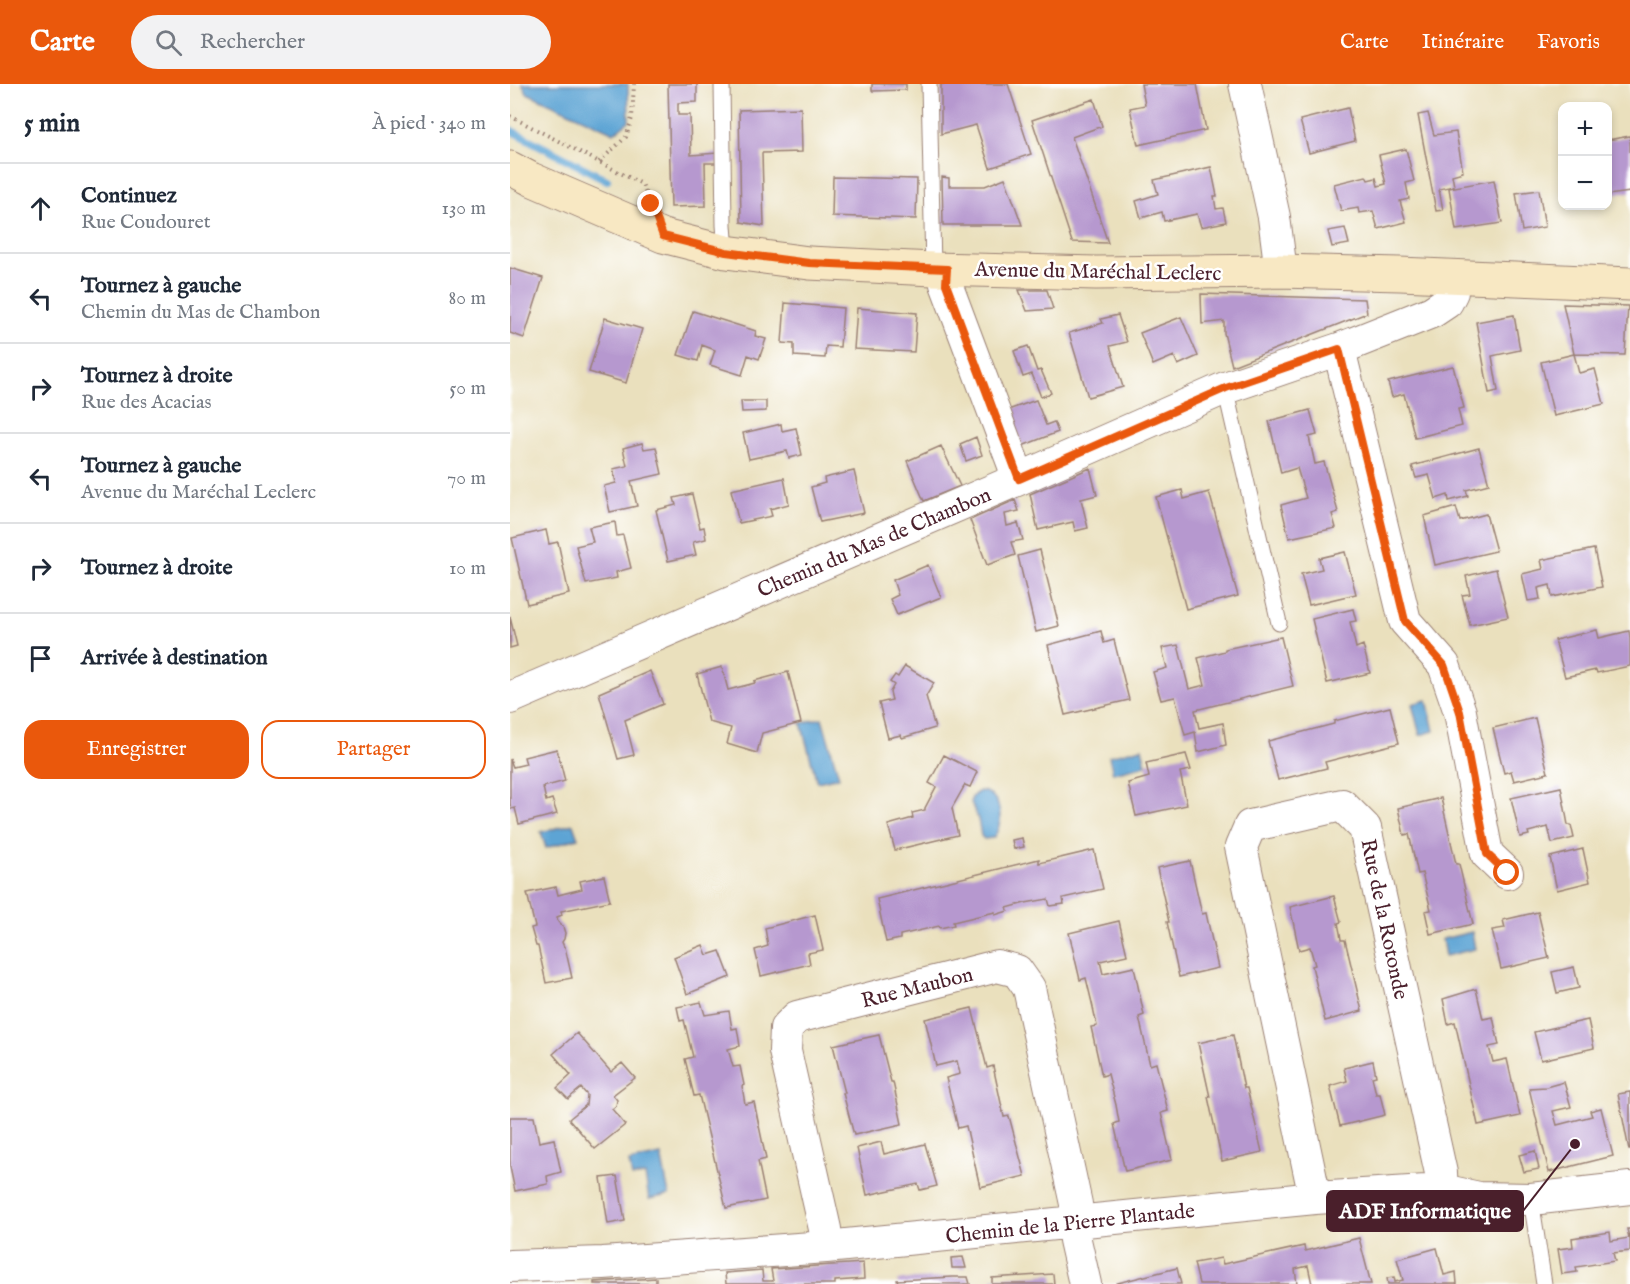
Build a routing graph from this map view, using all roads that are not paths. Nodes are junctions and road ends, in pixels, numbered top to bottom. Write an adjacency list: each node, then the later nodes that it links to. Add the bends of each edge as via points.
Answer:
1 (722, 84): 5 (lane)
2 (929, 84): 6 (lane)
3 (1245, 84): 7 (street, via 1274,216)
4 (510, 168): 5 (main road, Avenue du Maréchal Leclerc, via 663,236)
5 (726, 252): 6 (main road, Avenue du Maréchal Leclerc, via 809,263)
6 (940, 269): 7 (main road, Avenue du Maréchal Leclerc, via 1096,273); 12 (street)
7 (1279, 271): 8 (main road, Avenue du Maréchal Leclerc)
8 (1451, 278): 9 (main road, Avenue du Maréchal Leclerc); 10 (street, Chemin du Mas de Chambon, via 1452,292 1447,302 1432,312)
9 (1630, 284)
10 (1339, 349): 11 (street, Chemin du Mas de Chambon); 15 (street, via 1405,621 1444,665 1460,712 1487,854)
11 (1226, 388): 12 (street, Chemin du Mas de Chambon); 13 (lane)
12 (1019, 479): 14 (street, Chemin du Mas de Chambon)
13 (1279, 623)
14 (510, 698)
15 (1507, 873)
16 (1630, 1188): 19 (street, Chemin de la Pierre Plantade)
17 (1442, 1190): 18 (street, Chemin de la Pierre Plantade); 18 (street, Rue de la Rotonde, via 1365,828 1342,805 1250,826 1241,847); 19 (street, Chemin de la Pierre Plantade, via 1479,1198)
18 (1315, 1198): 20 (street, Chemin de la Pierre Plantade)
19 (1531, 1199): 24 (lane)
20 (1076, 1221): 21 (street, Chemin de la Pierre Plantade); 21 (street, Rue Maubon, via 1076,1204 1029,988 1017,971 997,966 797,1017 786,1028 785,1051); 23 (street, Rue Maubon, via 1075,1240)
21 (826, 1247): 22 (street, Chemin de la Pierre Plantade)
22 (510, 1266)
23 (1085, 1284)
24 (1544, 1284)

